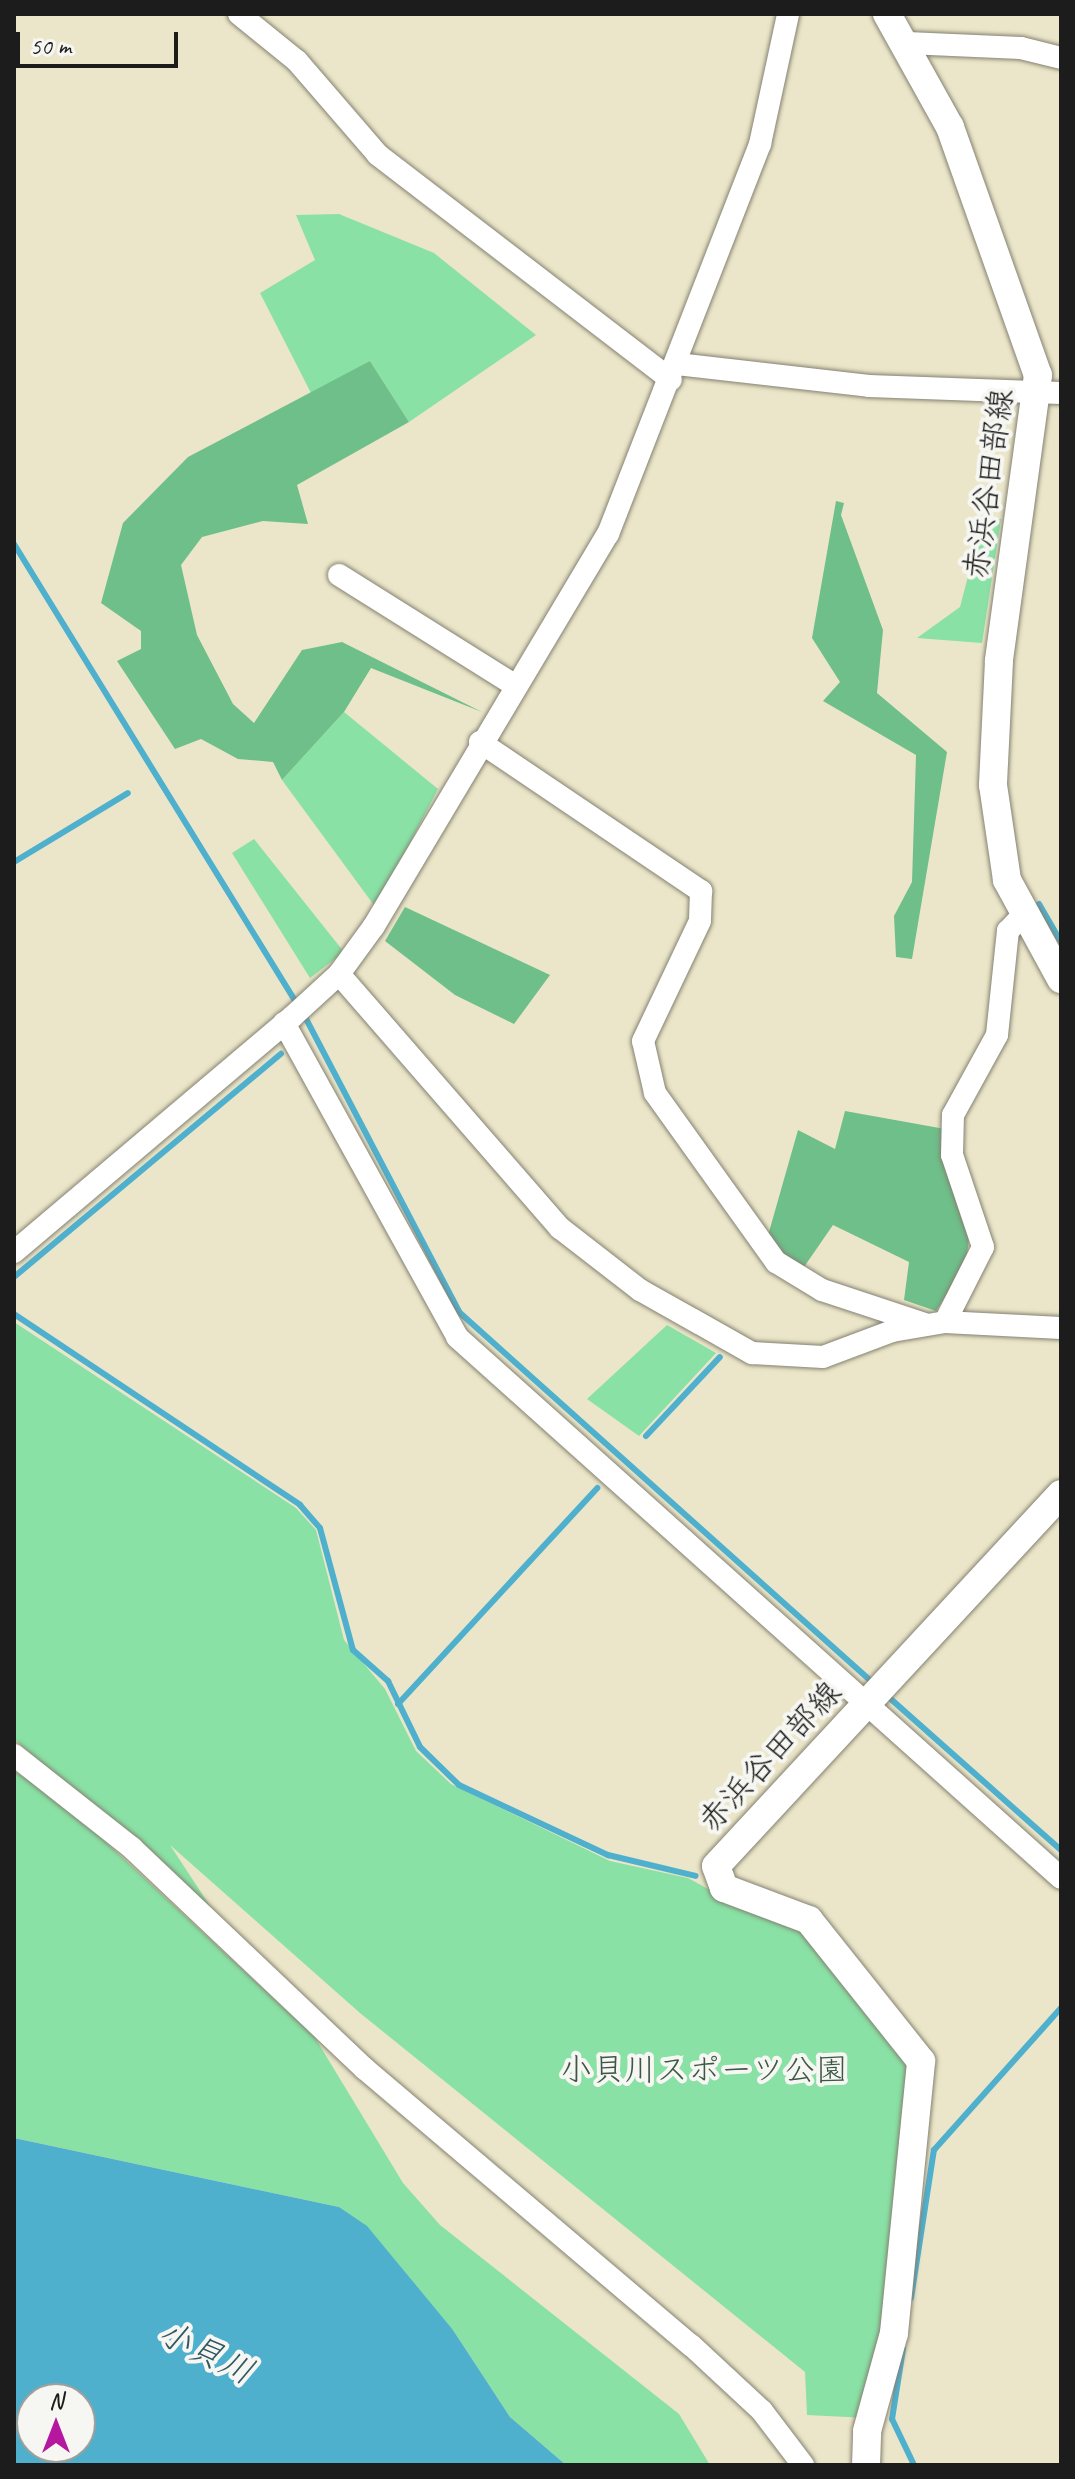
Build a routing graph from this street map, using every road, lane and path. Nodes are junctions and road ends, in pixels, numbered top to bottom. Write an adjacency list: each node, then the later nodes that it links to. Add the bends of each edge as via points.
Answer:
1 (239, 14): 5 (street, via 297,61 399,173)
2 (788, 14): 5 (street, via 760,144)
3 (900, 26): 4 (street); 6 (main road, 赤浜谷田部線, via 950,127)
4 (1061, 58)
5 (674, 372): 6 (street); 8 (street, via 608,534)
6 (1050, 392): 10 (main road, 赤浜谷田部線, via 994,740 997,838)
7 (339, 575): 8 (street)
8 (513, 684): 9 (street)
9 (480, 742): 11 (street); 15 (street, via 701,891 700,921 643,1041 655,1093 776,1262 822,1290)
10 (1023, 915): 12 (main road, 赤浜谷田部線); 15 (street, via 1008,931 997,1035 953,1115 952,1155 983,1247)
11 (339, 974): 13 (street); 15 (street, via 560,1228 695,1323 752,1353 794,1360)
12 (1061, 979)
13 (294, 1015): 14 (street); 18 (street, via 440,1318)
14 (14, 1252)
15 (935, 1323): 16 (street)
16 (1061, 1328)
17 (1061, 1494): 18 (main road, 赤浜谷田部線)
18 (875, 1693): 20 (street); 22 (main road, 赤浜谷田部線, via 716,1872 735,1893 809,1920 921,2061 894,2333 867,2431)
19 (14, 1755): 21 (street, via 132,1848 365,2069 691,2345 762,2411)
20 (1061, 1878)
21 (803, 2465)
22 (866, 2465)

